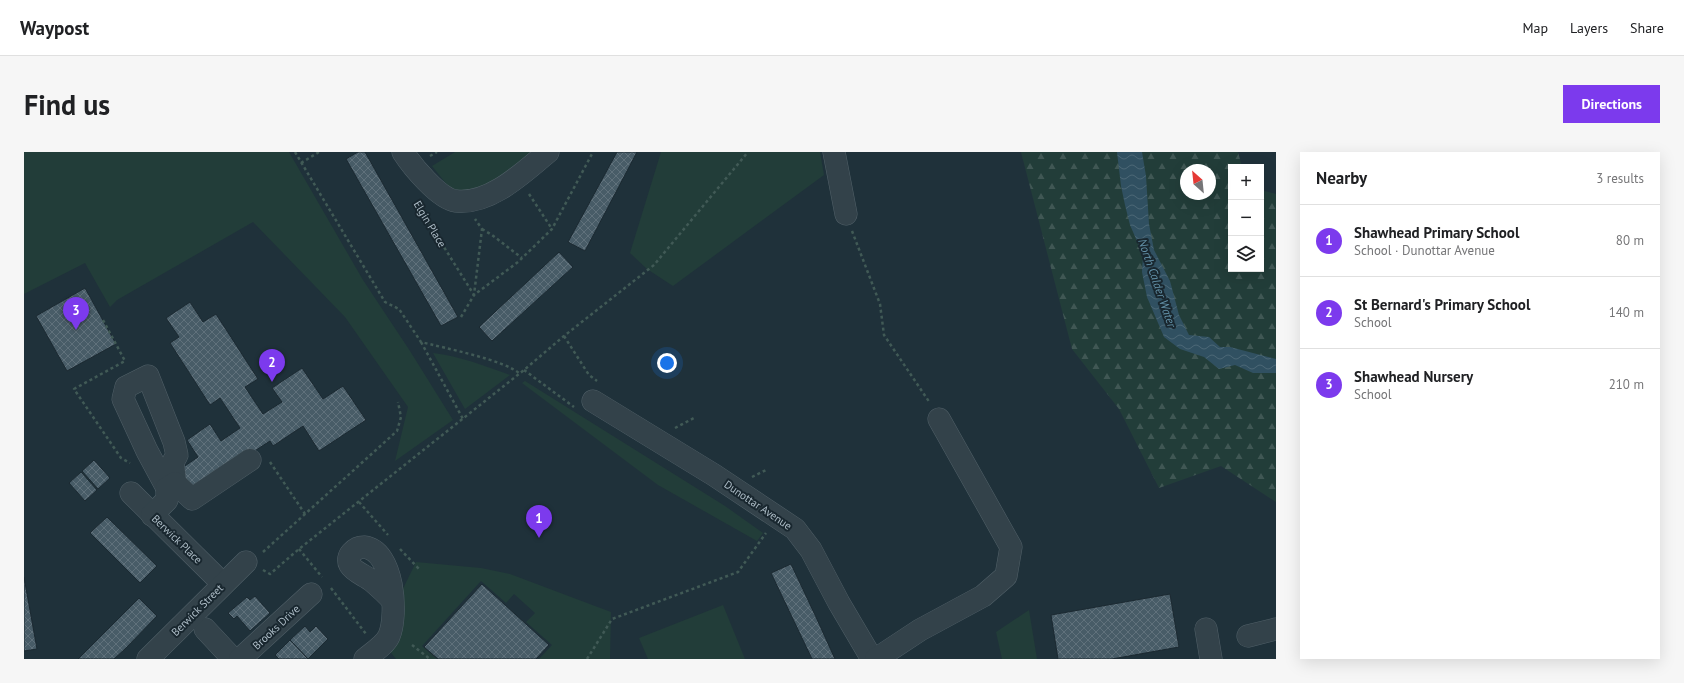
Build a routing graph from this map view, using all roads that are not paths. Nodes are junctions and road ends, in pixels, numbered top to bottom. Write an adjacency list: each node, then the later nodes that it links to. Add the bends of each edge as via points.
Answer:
1 (403, 152): 2 (street, Elgin Place, via 412,166 438,192 455,202 475,200 495,192)
2 (548, 152)
3 (834, 152): 4 (street)
4 (846, 214)
5 (594, 401): 22 (street, Dunottar Avenue, via 714,475 795,530 811,550)
6 (939, 419): 23 (street, via 1011,547 1006,576 983,596 920,630)
7 (250, 460): 9 (street, via 192,499 171,486 167,500)
8 (131, 493): 9 (street, Berwick Place)
9 (152, 515): 11 (street, Berwick Place)
10 (253, 558): 11 (street, Berwick Street)
11 (223, 584): 19 (street, Berwick Street)
12 (322, 587): 21 (street, Brooks Drive)
13 (392, 600): 18 (street, via 388,637)
14 (205, 629): 20 (street)
15 (1206, 629): 24 (street)
16 (1276, 629): 17 (street)
17 (1248, 636)
18 (371, 654)
19 (148, 659)
20 (233, 659)
21 (240, 659)
22 (872, 659)
23 (876, 659)
24 (1212, 659)

